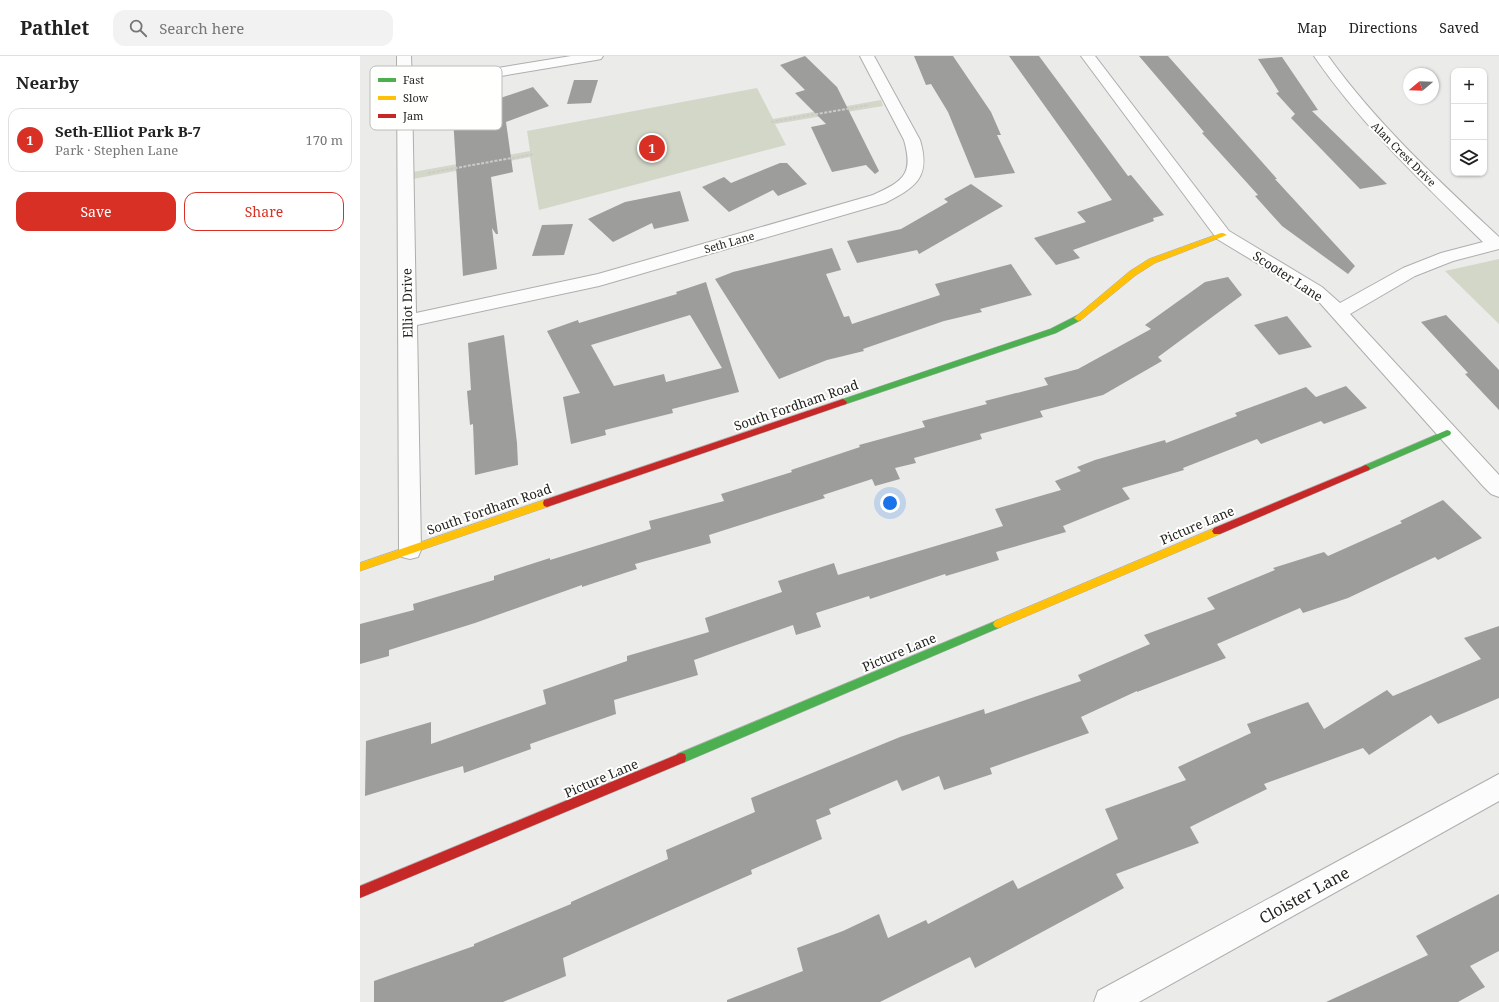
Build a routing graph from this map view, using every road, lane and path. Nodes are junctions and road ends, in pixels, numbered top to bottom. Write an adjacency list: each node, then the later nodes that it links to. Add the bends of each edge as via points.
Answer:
1 (404, 56): 6 (street, Elliot Drive)
2 (596, 56): 7 (street)
3 (867, 56): 8 (street, Seth Lane)
4 (1088, 56): 13 (street, Scooter Lane)
5 (1321, 56): 14 (street, Alan Crest Drive, via 1381,133)
6 (404, 66)
7 (502, 72)
8 (892, 102): 9 (path); 16 (street, Seth Lane, via 912,140 918,166 915,174 904,186 879,199 599,280)
9 (771, 122)
10 (405, 130): 12 (street, Elliot Drive)
11 (534, 154): 12 (path)
12 (406, 177): 16 (street, Elliot Drive)
13 (1223, 235): 15 (street, Scooter Lane, via 1316,291); 19 (street, South Fordham Road, via 1152,261 1133,273 1082,316 1053,331)
14 (1497, 244): 15 (street, via 1447,257 1409,272)
15 (1339, 312): 17 (street, Scooter Lane)
16 (407, 321): 19 (street, Elliot Drive)
17 (1447, 433): 18 (street, Scooter Lane); 22 (street, Picture Lane)
18 (1499, 488)
19 (410, 550): 20 (street, South Fordham Road)
20 (360, 567)
21 (1499, 787): 23 (street, Cloister Lane)
22 (360, 892)
23 (1109, 1002)

